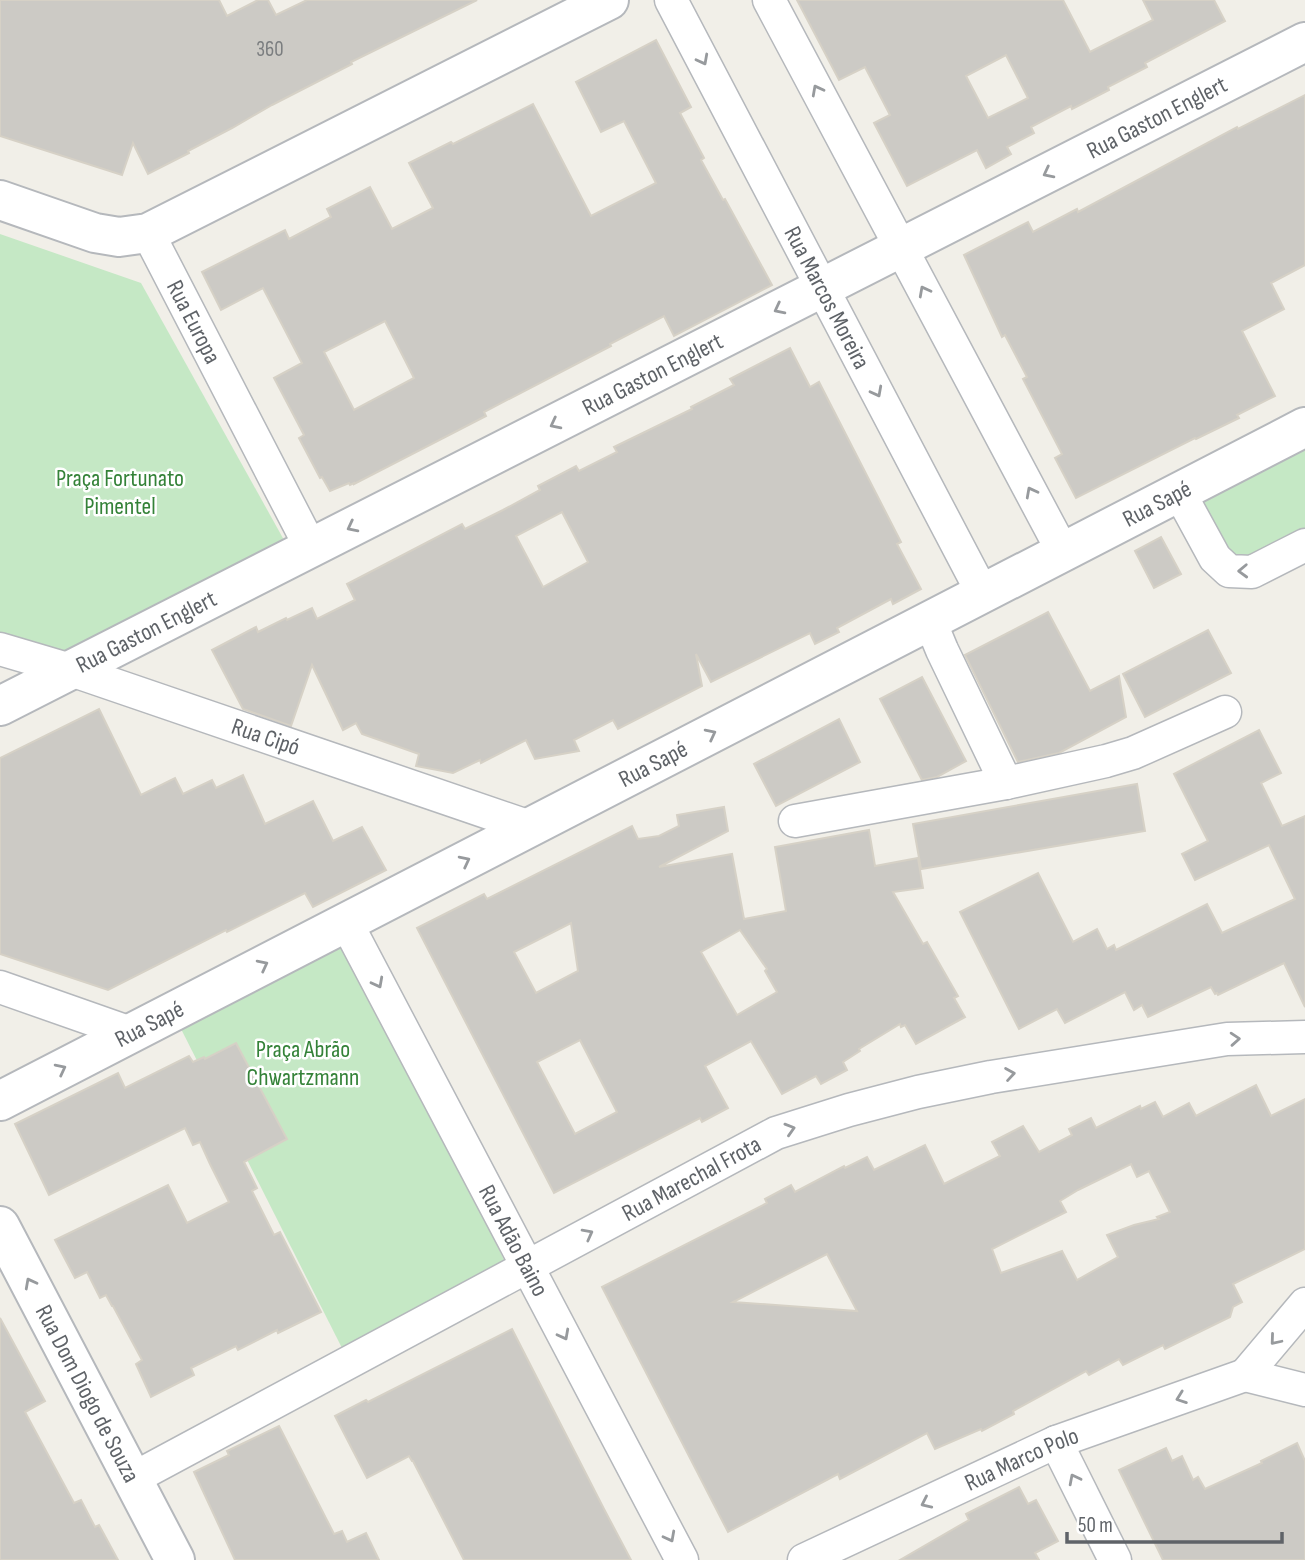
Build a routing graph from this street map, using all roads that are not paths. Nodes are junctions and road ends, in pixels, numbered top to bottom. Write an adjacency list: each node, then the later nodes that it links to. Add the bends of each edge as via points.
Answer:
1 (610, 0): 6 (street)
2 (671, 0): 8 (street, Rua Marcos Moreira, one-way to 8)
3 (769, 0): 7 (street, one-way to 3)
4 (1305, 42): 7 (street, Rua Gaston Englert, one-way to 7)
5 (0, 200): 6 (street, via 95,233 120,237)
6 (148, 233): 12 (street, Rua Europa)
7 (901, 248): 8 (street, Rua Gaston Englert); 13 (street, one-way to 7)
8 (822, 288): 12 (street, Rua Gaston Englert, one-way to 12); 14 (street, Rua Marcos Moreira, one-way to 14)
9 (1305, 427): 10 (street, Rua Sapé)
10 (1179, 492): 11 (street, one-way to 10, via 1252,572 1229,571 1215,558); 13 (street, Rua Sapé)
11 (1305, 545)
12 (311, 548): 17 (street, Rua Gaston Englert)
13 (1063, 552): 14 (street, Rua Sapé)
14 (983, 594): 15 (street, Rua Sapé)
15 (930, 621): 20 (street); 22 (street, Rua Sapé, one-way to 15)
16 (0, 649): 17 (street, Rua Cipó)
17 (71, 670): 18 (street, Rua Gaston Englert); 22 (street, Rua Cipó)
18 (0, 706)
19 (1225, 712): 20 (street, via 1133,753)
20 (1006, 783): 21 (street)
21 (794, 821)
22 (530, 827): 23 (street, Rua Sapé, one-way to 22)
23 (346, 922): 25 (street, Rua Sapé, one-way to 23); 29 (street, Rua Adão Baino, one-way to 29)
24 (0, 987): 25 (street)
25 (131, 1033): 27 (street, Rua Sapé, one-way to 25)
26 (1305, 1037): 29 (street, Rua Marechal Frota, one-way to 26, via 776,1133 849,1110 991,1077 1227,1039)
27 (0, 1101)
28 (0, 1226): 34 (street, Rua Dom Diogo de Souza, one-way to 28)
29 (528, 1267): 34 (street, Rua Marechal Frota); 36 (street, Rua Adão Baino, one-way to 36)
30 (1305, 1304): 31 (street, one-way to 31)
31 (1245, 1375): 32 (street); 33 (street, Rua Marco Polo, one-way to 33)
32 (1305, 1390)
33 (1056, 1442): 37 (street, Rua Marco Polo, one-way to 37); 38 (street, one-way to 33)
34 (132, 1479): 35 (street, Rua Dom Diogo de Souza)
35 (175, 1560)
36 (682, 1560)
37 (804, 1560)
38 (1115, 1560)

